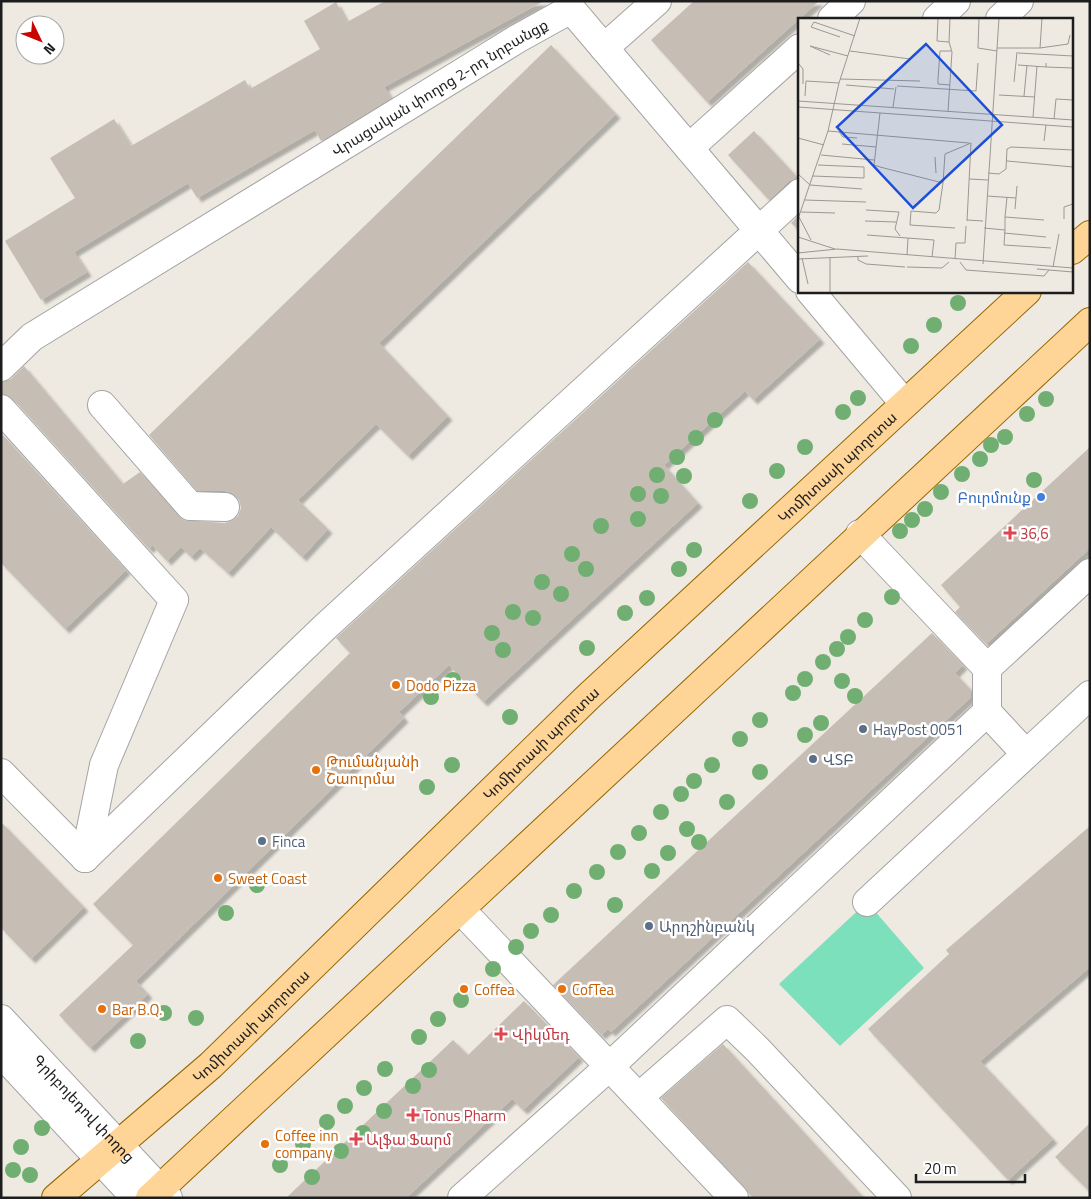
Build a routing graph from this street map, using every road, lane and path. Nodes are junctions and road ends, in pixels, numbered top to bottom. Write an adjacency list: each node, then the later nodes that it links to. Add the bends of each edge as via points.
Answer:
1 (657, 1): 8 (street)
2 (852, 1): 5 (street)
3 (956, 1): 6 (street)
4 (1019, 1): 7 (street)
5 (833, 18)
6 (938, 18)
7 (1001, 18)
8 (604, 48): 10 (street, Վրացական փողոց 2-րդ նրբանցք); 19 (street, Վրացական փողոց 2-րդ նրբանցք, via 572,9 509,44 32,337)
9 (798, 50): 10 (street)
10 (689, 148): 12 (street, Վրացական փողոց 2-րդ նրբանցք)
11 (798, 195): 12 (street)
12 (758, 229): 15 (street, Վրացական փողոց 2-րդ նրբանցք); 31 (street, via 325,627)
13 (1090, 235): 14 (main road)
14 (1074, 248)
15 (798, 277)
16 (811, 292): 20 (street)
17 (1026, 292): 20 (main road, Կոմիտասի պողոտա)
18 (1090, 322): 24 (main road)
19 (1, 367)
20 (904, 403): 38 (main road, Կոմիտասի պողոտա, via 588,698 211,1065)
21 (102, 405): 23 (street, via 190,506)
22 (1, 409): 31 (street, via 174,600 104,765)
23 (225, 507)
24 (860, 534): 26 (street); 33 (main road)
25 (1090, 573): 26 (street)
26 (987, 668): 28 (street)
27 (1090, 695): 29 (street)
28 (987, 712): 29 (street); 36 (street)
29 (1026, 754): 32 (street)
30 (1, 773): 31 (street)
31 (85, 858)
32 (867, 902)
33 (461, 910): 36 (street); 39 (main road)
34 (1, 1019): 38 (street, Գրիբոյեդով փողոց)
35 (1, 1053): 38 (street, Գրիբոյեդով փողոց)
36 (610, 1066): 37 (street); 41 (street)
37 (639, 1097): 42 (street); 43 (street, via 727,1020)
38 (109, 1152): 39 (street, Գրիբոյեդով փողոց); 40 (main road, Կոմիտասի պողոտա)
39 (153, 1195)
40 (56, 1198)
41 (462, 1198)
42 (734, 1198)
43 (897, 1198)

